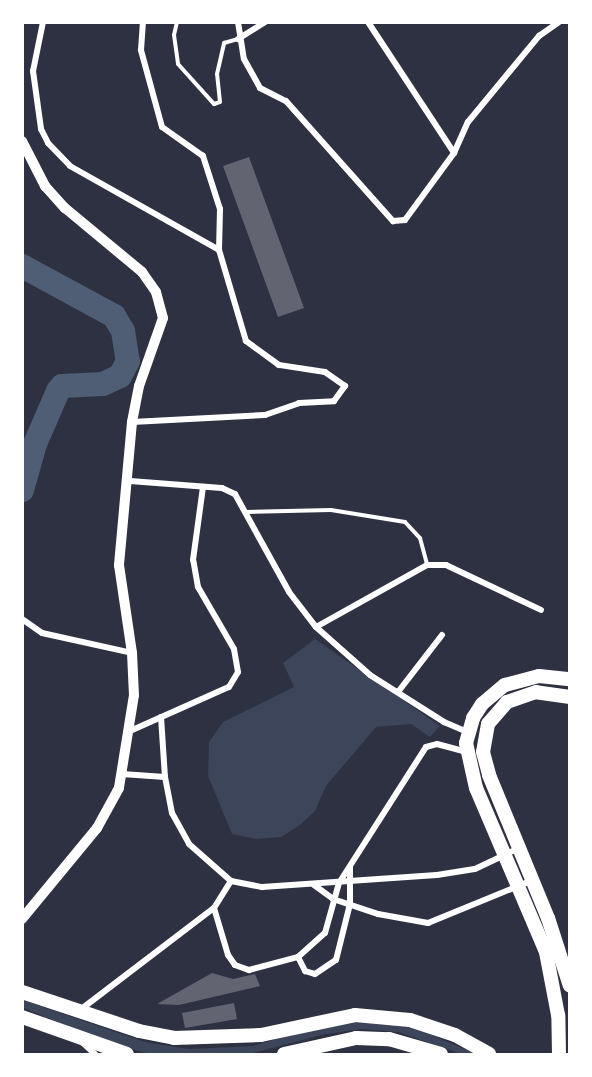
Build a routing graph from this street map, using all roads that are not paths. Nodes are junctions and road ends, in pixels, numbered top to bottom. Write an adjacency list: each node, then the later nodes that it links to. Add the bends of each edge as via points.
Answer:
1 (43, 22): 11 (street, via 33,71 41,129 48,143 70,166)
2 (143, 22): 11 (street, via 141,50 149,90 162,127 203,156 220,209)
3 (177, 22): 8 (lane, via 174,35 178,64 214,104 220,102 217,74 224,43)
4 (238, 22): 8 (street)
5 (265, 22): 8 (street)
6 (368, 22): 10 (street)
7 (559, 22): 10 (street, via 539,36 468,122)
8 (238, 39): 10 (street, via 260,88 286,101 393,221 405,220)
9 (22, 141): 12 (street, via 45,186 64,208 134,263 156,291 163,318 161,333 139,386)
10 (454, 153)
11 (219, 250): 12 (street, via 246,341 279,365 325,372 339,379 345,386 341,396 334,401 299,403 265,414)
12 (132, 422): 13 (street)
13 (130, 481): 14 (street); 21 (street, via 119,566)
14 (203, 487): 15 (street, via 222,488 235,494); 25 (street, via 193,560 198,587 234,649 238,672 229,687)
15 (247, 512): 16 (lane, via 331,510 405,522 414,527 420,538); 19 (street, via 289,592)
16 (427, 566): 17 (street, via 446,566); 19 (street)
17 (541, 610)
18 (22, 619): 21 (street, via 42,633)
19 (316, 627): 23 (street, via 343,655)
20 (442, 635): 23 (street)
21 (132, 653): 26 (street)
22 (570, 679): 27 (highway, via 539,676 505,685 482,704)
23 (399, 692): 27 (street, via 444,722)
24 (570, 697): 31 (highway, via 548,692 525,693 507,702 488,724 483,752)
25 (161, 717): 26 (street); 30 (street)
26 (130, 731): 29 (street)
27 (468, 732): 28 (highway)
28 (466, 752): 32 (highway, via 476,788); 33 (street, via 437,744 426,747)
29 (122, 774): 30 (street); 43 (street, via 119,788 97,828)
30 (165, 777): 35 (street, via 172,813 189,844)
31 (520, 848): 32 (street); 34 (highway)
32 (505, 855): 37 (street, via 475,869); 39 (highway)
33 (350, 866): 36 (street); 37 (street)
34 (533, 880): 39 (street); 45 (highway)
35 (231, 881): 38 (street, via 262,887); 42 (street)
36 (339, 883): 37 (street); 38 (street); 40 (street)
37 (351, 883): 41 (street)
38 (314, 885): 40 (street)
39 (519, 886): 41 (street, via 428,923 402,920); 50 (highway, via 546,952)
40 (333, 899): 41 (street); 44 (street, via 325,933)
41 (350, 904): 44 (street, via 336,960 315,974 305,971)
42 (214, 908): 44 (street, via 228,955 235,964 249,970); 47 (street)
43 (22, 919)
44 (298, 957)
45 (570, 987)
46 (22, 992): 47 (highway)
47 (79, 1011): 55 (highway, via 139,1031 199,1039 261,1035 354,1015 410,1020 455,1035)
48 (22, 1017): 49 (highway)
49 (73, 1033): 51 (street); 52 (highway)
50 (563, 1046)
51 (95, 1054)
52 (127, 1054)
53 (284, 1054): 54 (highway, via 356,1038 389,1039)
54 (441, 1054)
55 (489, 1054)

